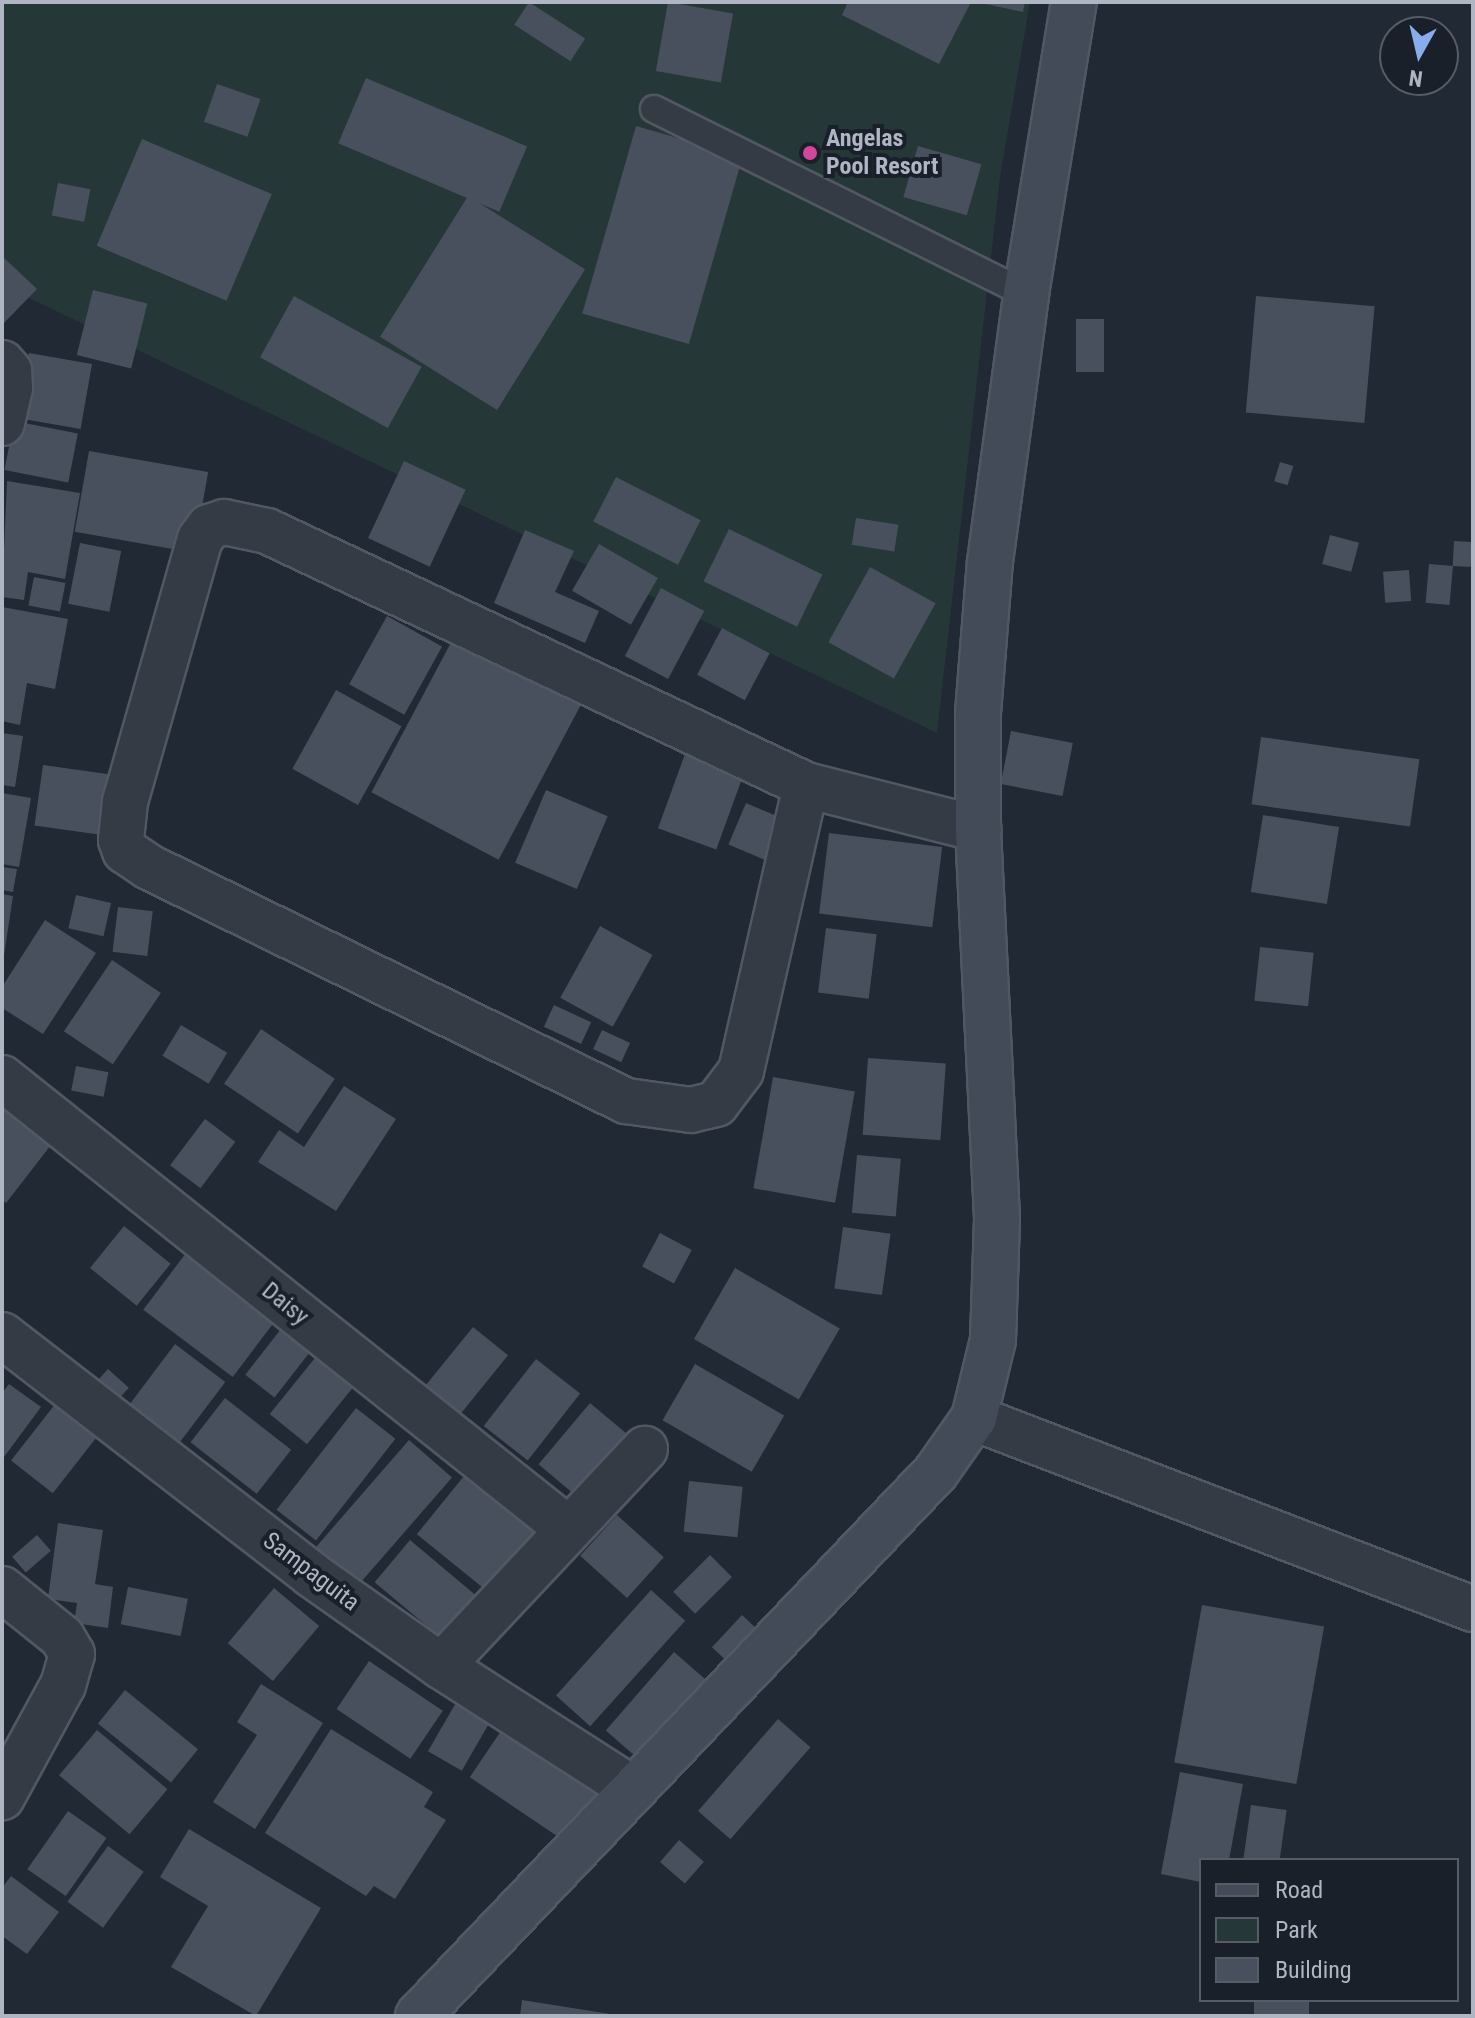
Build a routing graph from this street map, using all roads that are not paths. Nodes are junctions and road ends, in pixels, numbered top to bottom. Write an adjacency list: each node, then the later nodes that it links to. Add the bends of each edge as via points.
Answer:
1 (1074, 2): 3 (street)
2 (654, 109): 3 (lane)
3 (1026, 294): 7 (street, via 990,562 978,713)
4 (2, 363): 5 (street, via 9,371 10,388)
5 (2, 423)
6 (806, 785): 6 (street, via 267,531 224,522 209,527 200,539 125,802 121,840 125,851 149,867 626,1101 691,1110 716,1104 741,1071); 7 (street)
7 (978, 829): 10 (street, via 997,1218 993,1340)
8 (2, 1078): 12 (street, Daisy)
9 (2, 1335): 15 (street, Sampaguita, via 312,1575)
10 (974, 1418): 14 (street); 16 (street, via 936,1472)
11 (645, 1449): 12 (street)
12 (568, 1529): 15 (street)
13 (2, 1589): 17 (street, via 62,1637 72,1654 63,1685)
14 (1473, 1609)
15 (441, 1666): 16 (street, Sampaguita)
16 (634, 1790): 18 (street)
17 (2, 1797)
18 (418, 2016)

